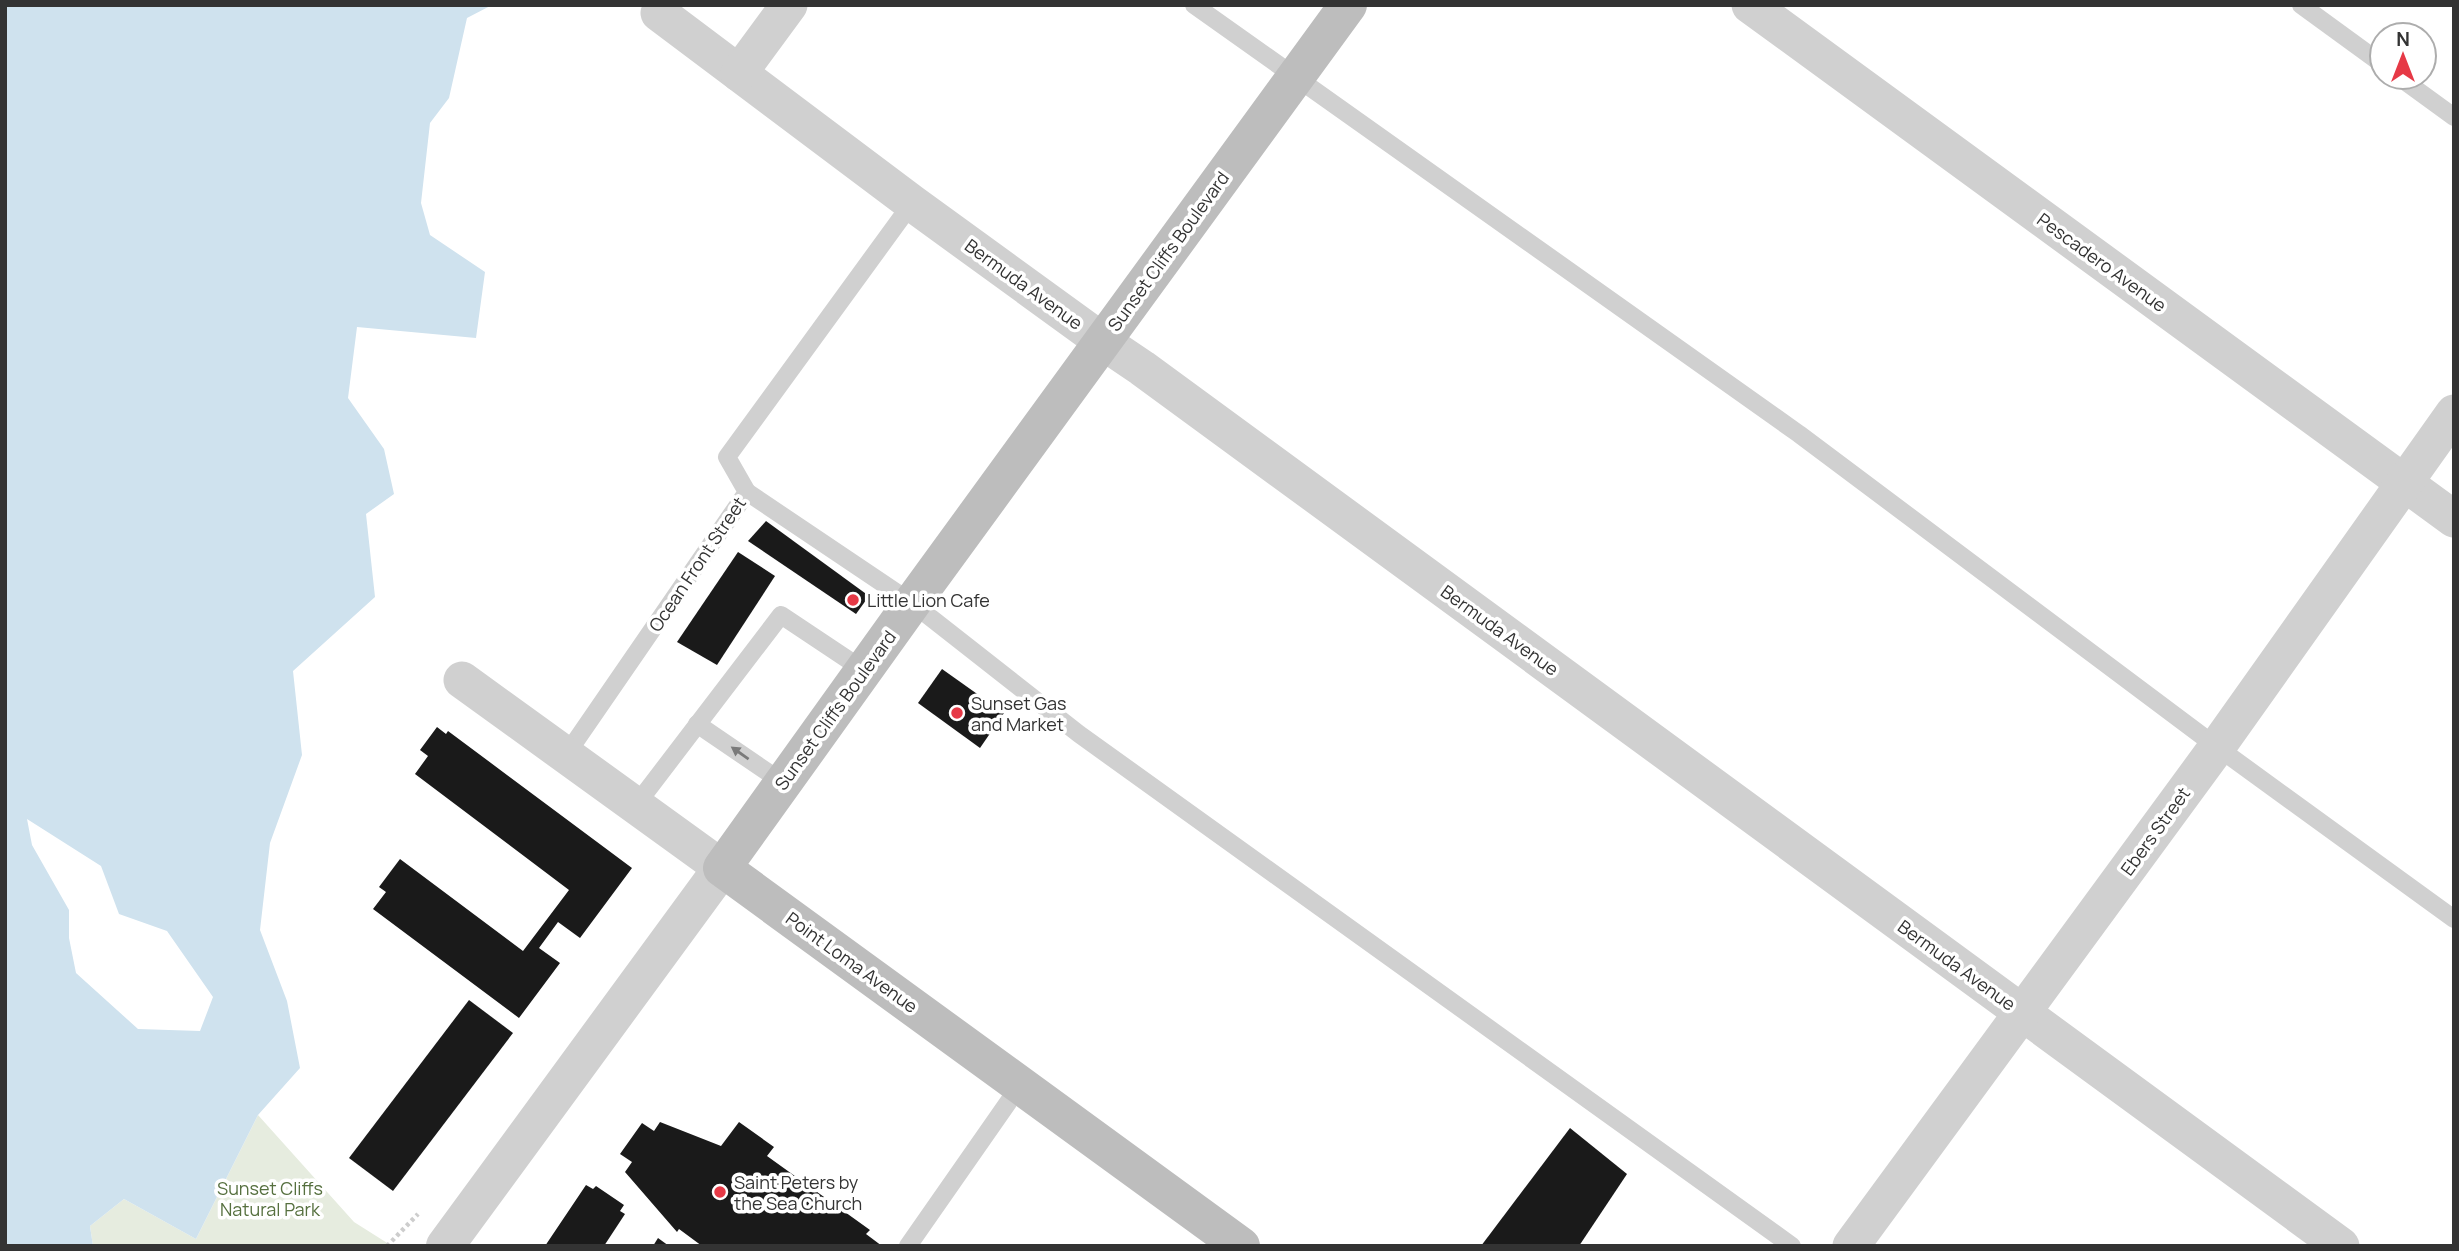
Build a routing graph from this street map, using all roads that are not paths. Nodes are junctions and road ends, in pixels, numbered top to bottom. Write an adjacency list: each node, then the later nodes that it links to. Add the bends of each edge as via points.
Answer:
1 (789, 5): 8 (street)
2 (1194, 5): 9 (lane)
3 (1349, 5): 9 (main road, Sunset Cliffs Boulevard)
4 (1750, 5): 15 (street, Pescadero Avenue)
5 (2301, 5): 7 (lane)
6 (659, 13): 8 (street, Bermuda Avenue)
7 (2368, 54)
8 (739, 73): 12 (street, Bermuda Avenue)
9 (1296, 75): 13 (main road, Sunset Cliffs Boulevard); 22 (lane, via 1799,434)
10 (2418, 91): 11 (lane)
11 (2454, 117)
12 (912, 203): 13 (street, Bermuda Avenue); 16 (lane, Ocean Front Street, via 727,457)
13 (1102, 341): 18 (main road, Sunset Cliffs Boulevard); 28 (street, Bermuda Avenue)
14 (2454, 413): 15 (street, Ebers Street)
15 (2403, 482): 17 (street, Pescadero Avenue); 22 (street, Ebers Street)
16 (747, 492): 18 (lane); 23 (lane, Ocean Front Street)
17 (2454, 519)
18 (912, 603): 19 (main road, Sunset Cliffs Boulevard); 33 (lane, via 1079,734)
19 (864, 671): 21 (lane, via 781,615); 24 (main road, Sunset Cliffs Boulevard)
20 (462, 680): 23 (street, Point Loma Avenue)
21 (697, 723): 24 (lane, one-way to 21); 25 (lane)
22 (2217, 747): 27 (lane); 28 (street, Ebers Street)
23 (566, 755): 25 (street, Point Loma Avenue)
24 (782, 782): 26 (main road, Sunset Cliffs Boulevard)
25 (636, 805): 26 (street, Point Loma Avenue)
26 (722, 868): 29 (main road, Point Loma Avenue); 30 (street, Sunset Cliffs Boulevard)
27 (2454, 919)
28 (2022, 1012): 34 (street, Ebers Street); 35 (street, Bermuda Avenue)
29 (1021, 1084): 31 (lane); 32 (main road, Point Loma Avenue)
30 (445, 1246)
31 (908, 1246)
32 (1241, 1246)
33 (1792, 1246)
34 (1851, 1246)
35 (2341, 1246)

